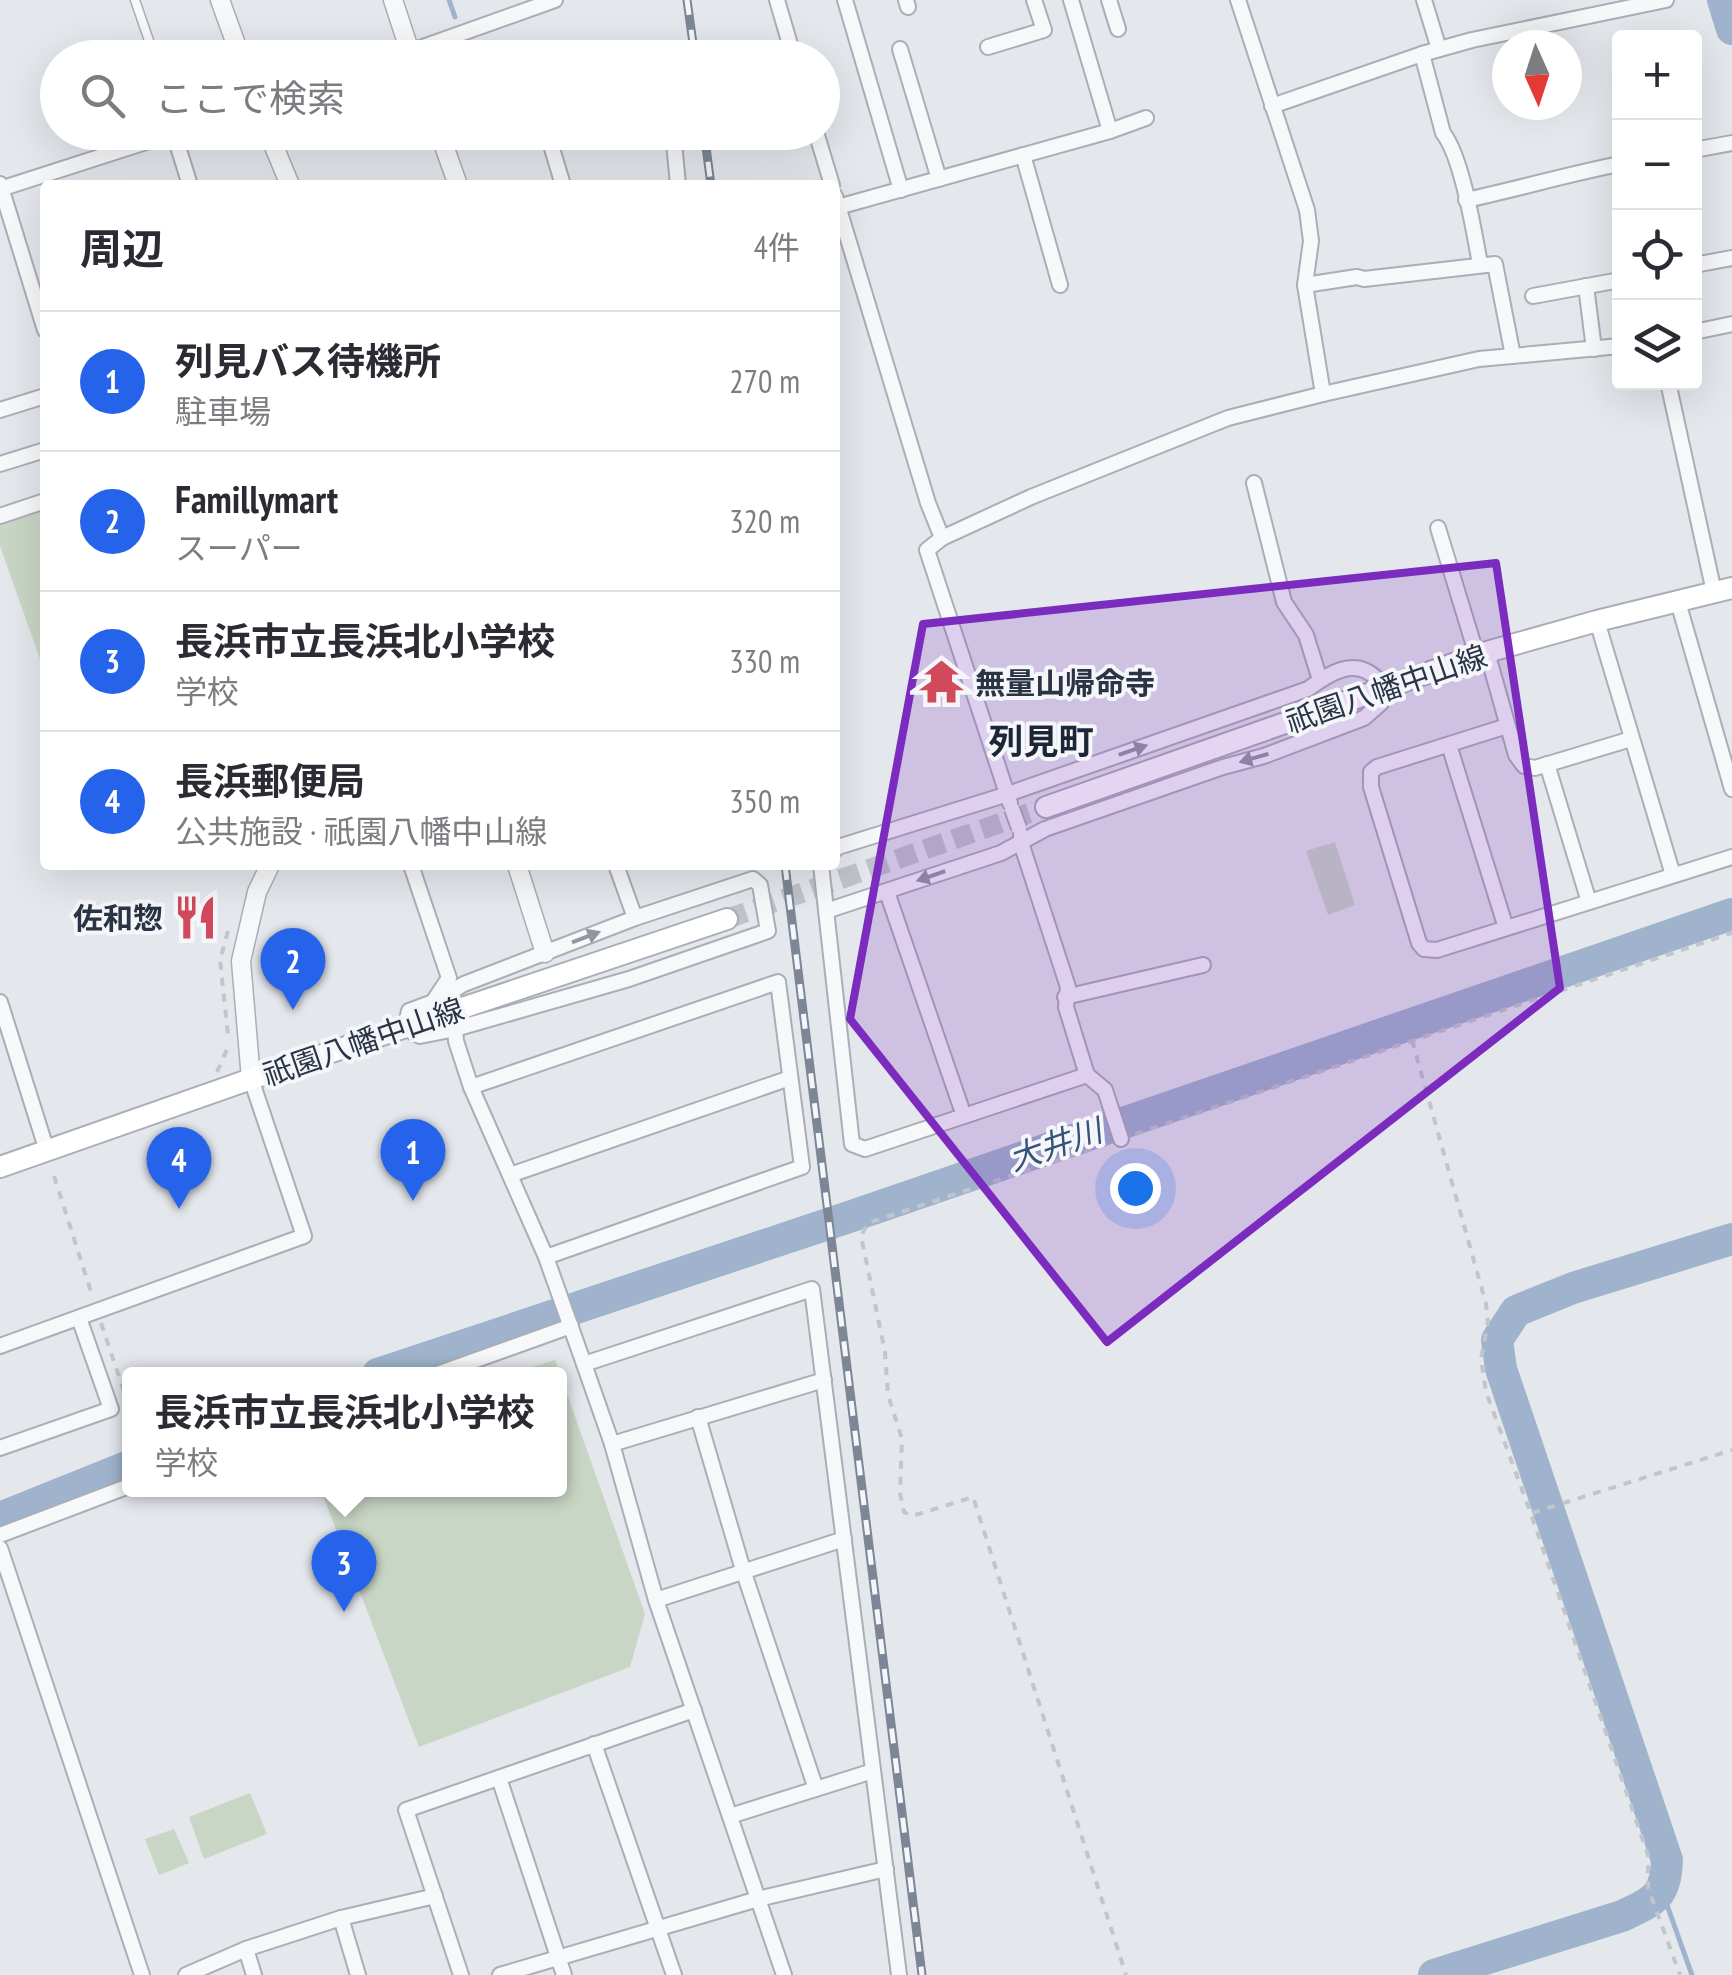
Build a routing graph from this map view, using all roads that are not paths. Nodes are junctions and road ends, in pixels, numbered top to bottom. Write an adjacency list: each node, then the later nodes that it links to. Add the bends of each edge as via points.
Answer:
1 (136, 0): 14 (lane)
2 (220, 0): 15 (street)
3 (393, 0): 16 (street)
4 (555, 0): 17 (street)
5 (777, 0): 18 (street)
6 (845, 0): 45 (street)
7 (1034, 0): 19 (street, via 1044,30)
8 (1071, 0): 25 (street)
9 (1110, 0): 13 (street)
10 (1238, 0): 23 (street)
11 (1424, 0): 21 (street)
12 (1666, 0): 21 (street)
13 (1118, 29)
14 (149, 40)
15 (234, 40)
16 (402, 40)
17 (446, 40)
18 (789, 40)
19 (988, 47)
20 (900, 49): 37 (street)
21 (1440, 49): 22 (street)
22 (1422, 54): 23 (street); 46 (street)
23 (1272, 106): 53 (street, via 1307,210)
24 (1146, 118): 25 (street)
25 (1110, 131): 35 (street)
26 (1732, 143): 27 (street)
27 (1702, 149)
28 (105, 150): 44 (street)
29 (180, 150): 38 (street)
30 (275, 150): 39 (street)
31 (445, 150): 40 (street)
32 (552, 150): 41 (street)
33 (675, 150): 42 (street)
34 (821, 150): 43 (street)
35 (1023, 155): 37 (street); 54 (street)
36 (1612, 166): 46 (street)
37 (939, 179): 45 (street)
38 (189, 180)
39 (288, 180)
40 (456, 180)
41 (561, 180)
42 (678, 180)
43 (830, 180)
44 (0, 187): 57 (street)
45 (901, 190): 47 (street)
46 (1466, 200): 50 (street)
47 (840, 201)
48 (840, 212): 73 (street)
49 (1732, 258): 51 (street)
50 (1480, 264): 53 (street); 62 (street, via 1495,264)
51 (1702, 264)
52 (1612, 281): 55 (street)
53 (1305, 285): 64 (street)
54 (1060, 286)
55 (1586, 286): 56 (street); 61 (street)
56 (1533, 296)
57 (40, 314)
58 (1732, 324): 59 (street)
59 (1702, 330)
60 (1612, 347): 61 (street)
61 (1594, 350): 62 (street)
62 (1514, 356): 64 (street)
63 (1670, 390): 74 (street)
64 (1323, 394): 73 (street, via 1228,418)
65 (40, 398): 66 (street)
66 (0, 410)
67 (40, 452): 68 (street)
68 (0, 464)
69 (1254, 483): 78 (street, via 1284,602 1306,635)
70 (40, 503): 71 (street)
71 (0, 516)
72 (1438, 528): 77 (street)
73 (942, 538): 85 (street, via 927,550)
74 (1723, 590): 75 (main road, 祇園八幡中山線)
75 (1678, 602): 76 (main road, 祇園八幡中山線); 84 (street)
76 (1597, 621): 77 (main road, 祇園八幡中山線); 81 (street)
77 (1482, 654): 79 (main road, 祇園八幡中山線); 80 (street)
78 (1320, 680): 79 (street, via 1352,666 1371,674); 85 (street, one-way to 78)
79 (1382, 689): 86 (main road, 祇園八幡中山線); 87 (street, one-way to 87, via 1381,702 1364,718)
80 (1507, 726): 82 (street); 83 (street, via 1521,764)
81 (1631, 739): 83 (street); 95 (street)
82 (1449, 744): 101 (street); 101 (street, via 1376,767 1370,775 1419,943 1437,950)
83 (1547, 764): 97 (street)
84 (1732, 789)
85 (1010, 802): 87 (street, bridge); 88 (street)
86 (1046, 807)
87 (1020, 835): 96 (street, one-way to 96, via 1001,853); 104 (street, via 1068,986)
88 (840, 846)
89 (1732, 856): 95 (street)
90 (268, 870): 110 (street, via 241,961)
91 (413, 870): 106 (street, via 449,978)
92 (519, 870): 102 (street)
93 (618, 870): 99 (street)
94 (822, 870): 98 (street)
95 (1673, 875): 97 (street)
96 (887, 892): 98 (street); 113 (street)
97 (1589, 902): 101 (street)
98 (826, 911): 113 (street, via 852,1144 865,1149)
99 (634, 918): 102 (street, one-way to 99); 108 (street, via 753,880 760,885 768,931)
100 (728, 919): 107 (main road, 祇園八幡中山線)
101 (1506, 928)
102 (545, 953): 106 (street)
103 (1203, 965): 104 (street)
104 (1065, 997): 109 (street)
105 (0, 1002): 115 (street)
106 (433, 1002): 107 (street, via 408,1011)
107 (405, 1028): 108 (street, via 420,1036); 110 (main road, 祇園八幡中山線)
108 (456, 1028): 112 (street)
109 (1087, 1075): 113 (street); 114 (street, via 1105,1090)
110 (251, 1078): 115 (main road, 祇園八幡中山線); 119 (street, via 304,1236)
111 (790, 1078): 112 (street, via 778,982); 117 (street); 118 (street, via 802,1167)
112 (471, 1087): 117 (street)
113 (964, 1116)
114 (1121, 1136)
115 (47, 1151): 116 (main road, 祇園八幡中山線)
116 (0, 1167)
117 (510, 1175): 118 (street)
118 (546, 1258): 120 (street)
119 (79, 1318): 121 (street); 127 (street, via 111,1409)
120 (570, 1324): 122 (street); 123 (street)
121 (0, 1346)
122 (584, 1364): 124 (street, via 812,1289); 126 (street)
123 (456, 1367)
124 (824, 1380): 125 (street); 130 (street)
125 (698, 1418): 126 (street); 132 (street)
126 (612, 1444): 133 (street)
127 (0, 1448)
128 (122, 1489): 129 (street)
129 (0, 1535)
130 (844, 1539): 132 (street); 136 (street)
131 (0, 1548): 147 (street)
132 (743, 1570): 133 (street); 138 (street)
133 (656, 1600): 134 (street)
134 (694, 1710): 135 (street); 139 (street)
135 (594, 1744): 137 (street); 144 (street)
136 (873, 1770): 138 (street); 140 (street)
137 (499, 1778): 141 (street, via 406,1810); 146 (street)
138 (816, 1788): 139 (street)
139 (730, 1816): 142 (street)
140 (886, 1870): 142 (street); 156 (street)
141 (434, 1896): 143 (street); 151 (street)
142 (758, 1899): 144 (street); 155 (street)
143 (341, 1918): 145 (street); 150 (street)
144 (658, 1928): 146 (street); 154 (street)
145 (246, 1949): 148 (street); 149 (street)
146 (558, 1958): 152 (street); 153 (street)
147 (142, 1975)
148 (186, 1975)
149 (254, 1975)
150 (358, 1975)
151 (461, 1975)
152 (500, 1975)
153 (564, 1975)
154 (674, 1975)
155 (784, 1975)
156 (899, 1975)

